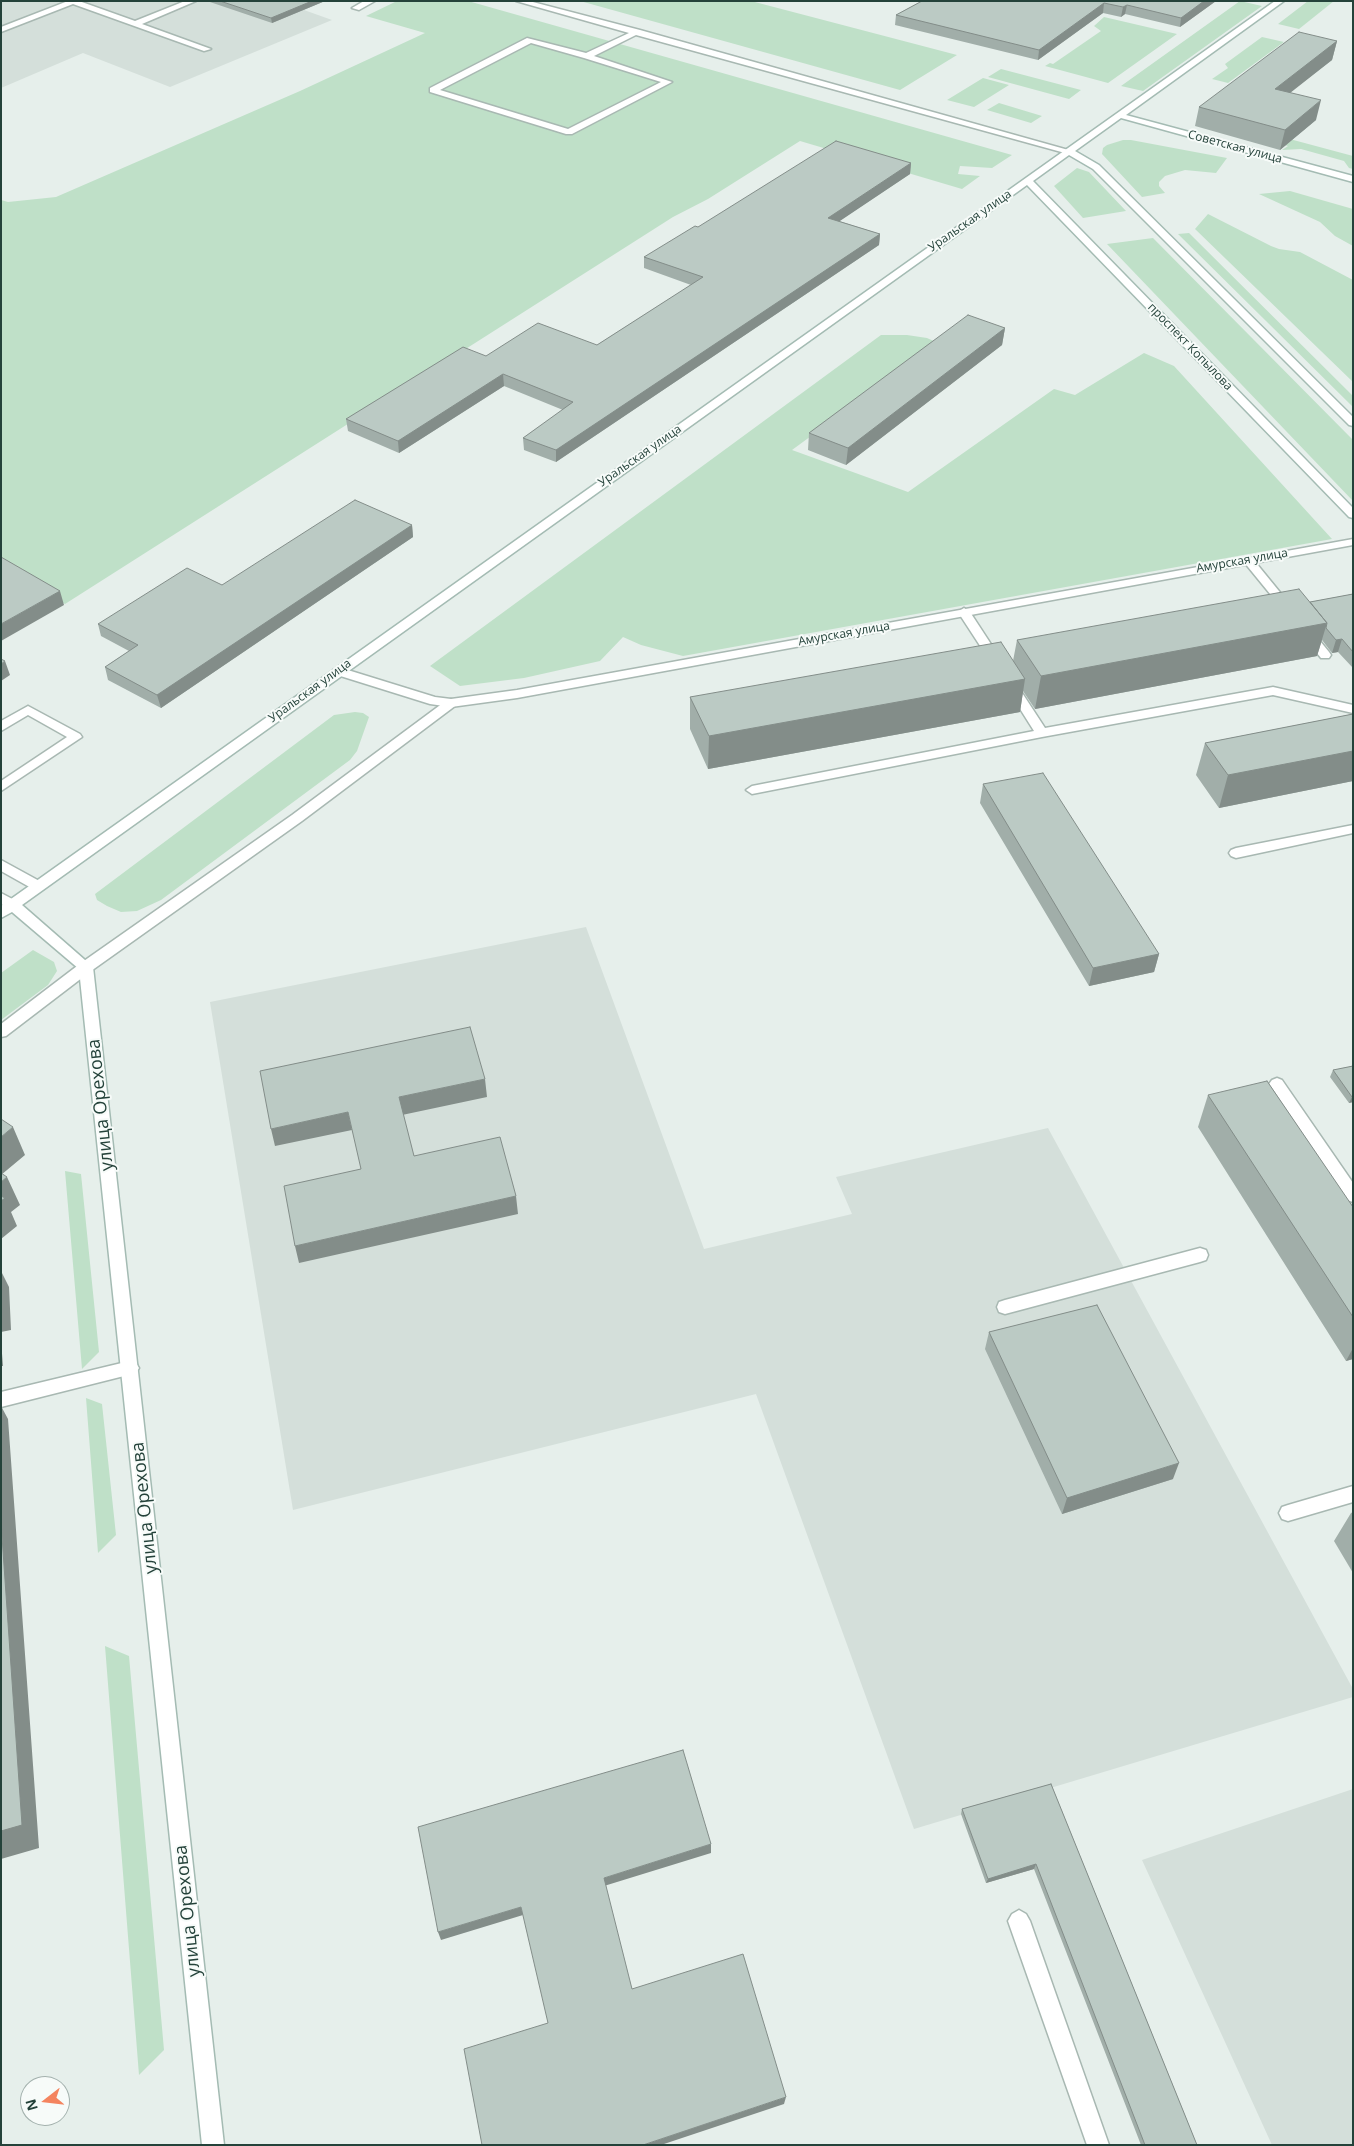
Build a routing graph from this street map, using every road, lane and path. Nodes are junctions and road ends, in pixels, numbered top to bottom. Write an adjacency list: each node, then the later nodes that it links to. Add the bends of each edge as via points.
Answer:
1 (51, 1): 7 (street)
2 (192, 1): 9 (street)
3 (371, 1): 8 (street)
4 (520, 1): 11 (street)
5 (1280, 1): 14 (street, Уральская улица)
6 (74, 2): 7 (street); 9 (street)
7 (64, 6): 10 (street)
8 (356, 8)
9 (135, 24): 12 (street)
10 (1, 30)
11 (637, 32): 13 (street); 15 (street)
12 (207, 49)
13 (587, 56): 13 (street, via 530,40 433,90 569,132 668,82)
14 (1118, 115): 15 (street, Уральская улица); 16 (street, Советская улица)
15 (1068, 151): 17 (street, Уральская улица); 18 (street, via 1096,167)
16 (1353, 179)
17 (1027, 180): 19 (street, проспект Копылова); 24 (street, Уральская улица)
18 (1353, 423)
19 (1353, 515)
20 (1353, 542): 21 (street, Амурская улица)
21 (1248, 560): 22 (street, Амурская улица); 23 (street)
22 (964, 612): 25 (street, Амурская улица); 28 (street)
23 (1325, 654)
24 (338, 671): 25 (street, Амурская улица, via 434,701); 34 (street, Уральская улица)
25 (451, 703): 36 (street, via 297,818)
26 (1353, 709): 28 (street, via 1273,691)
27 (1, 727): 29 (street, via 28,710 76,737)
28 (1042, 733): 30 (street)
29 (1, 787)
30 (752, 790)
31 (1353, 829): 32 (street)
32 (1236, 853)
33 (1, 865): 34 (street)
34 (38, 886): 35 (street, Уральская улица)
35 (5, 906): 36 (street)
36 (86, 967): 37 (street); 42 (street, улица Орехова)
37 (1, 1032)
38 (1277, 1084): 39 (street)
39 (1353, 1196)
40 (1200, 1255): 41 (street)
41 (1004, 1307)
42 (130, 1368): 43 (street); 47 (street, улица Орехова)
43 (1, 1400)
44 (1353, 1494): 45 (street)
45 (1288, 1513)
46 (1019, 1920): 48 (street)
47 (213, 2145)
48 (1098, 2145)

